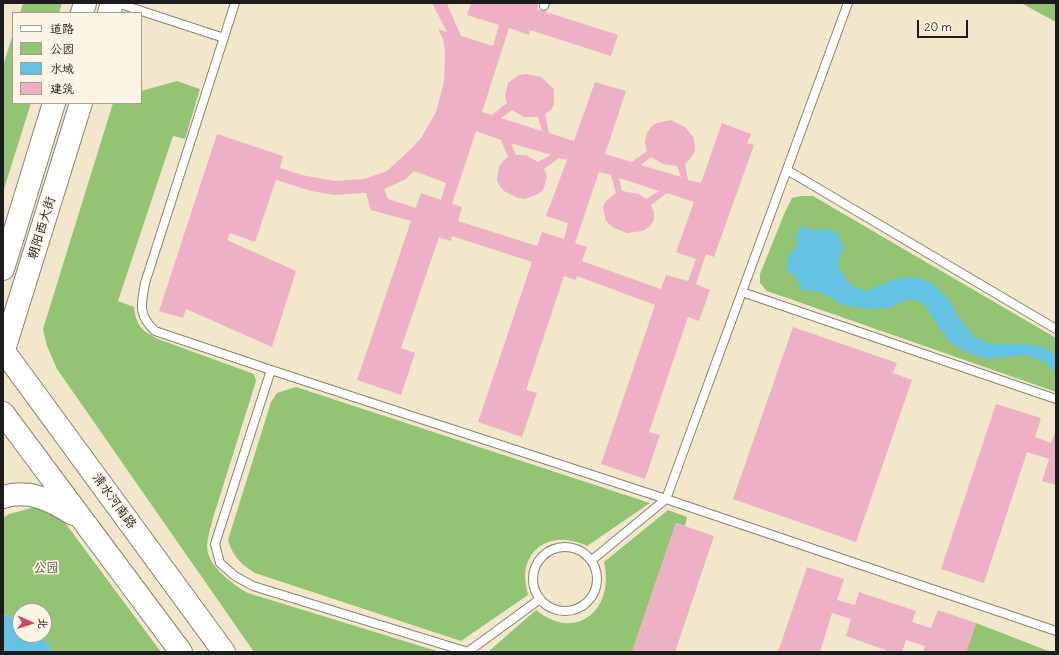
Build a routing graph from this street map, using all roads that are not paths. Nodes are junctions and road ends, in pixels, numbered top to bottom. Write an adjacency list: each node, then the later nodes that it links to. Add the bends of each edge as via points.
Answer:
1 (117, 3): 4 (lane)
2 (235, 3): 4 (lane)
3 (848, 3): 7 (lane)
4 (224, 38): 12 (lane, via 145,283 141,304 145,321 155,331)
5 (54, 104): 8 (main road, 朝阳西大街)
6 (81, 104): 11 (main road, 朝阳西大街)
7 (787, 170): 9 (lane); 10 (lane)
8 (3, 269)
9 (742, 292): 13 (lane); 16 (lane)
10 (1056, 329)
11 (3, 351): 22 (main road, 清水河南路)
12 (271, 370): 16 (lane); 23 (lane, via 216,544 220,563 235,576 253,586)
13 (1056, 399)
14 (3, 413): 17 (main road)
15 (3, 497): 17 (main road, via 31,495 47,498)
16 (666, 499): 18 (lane); 20 (lane)
17 (82, 519): 21 (main road)
18 (592, 560): 19 (lane, via 597,571 598,585 594,596 587,603 574,610 561,612 547,606); 19 (lane, via 585,553 572,548 558,547 545,552 538,561 533,575 534,588)
19 (540, 599): 23 (lane)
20 (1056, 631)
21 (181, 652)
22 (224, 652)
23 (469, 652)

